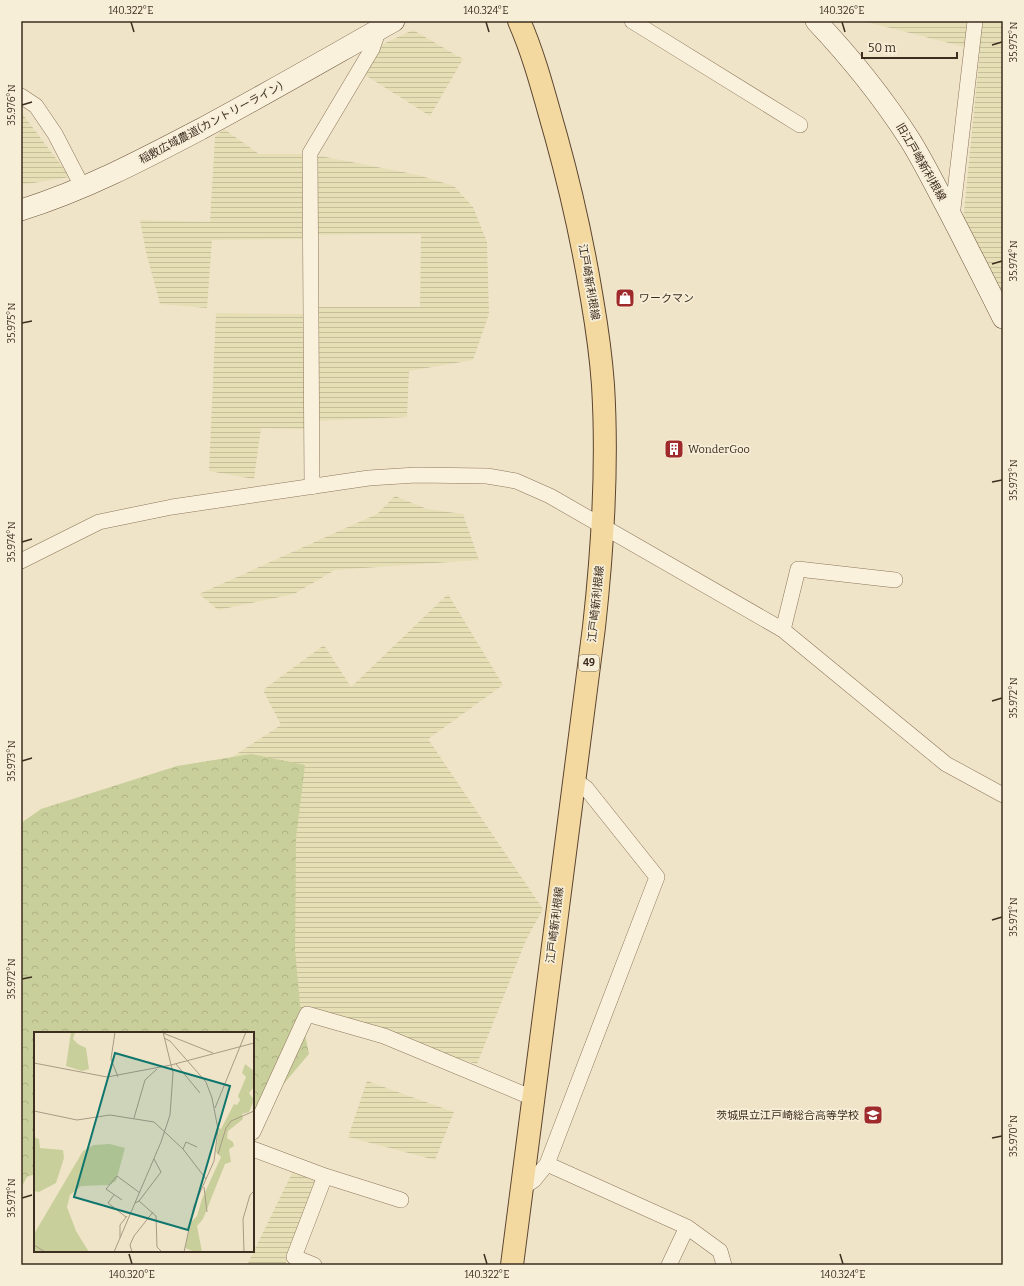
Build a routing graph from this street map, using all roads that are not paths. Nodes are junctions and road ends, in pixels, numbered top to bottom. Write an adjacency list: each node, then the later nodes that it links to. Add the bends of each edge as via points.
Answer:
1 (519, 21): 13 (main road, 江戸崎新利根線 / 49, via 564,163 590,287 603,385)
2 (632, 21): 7 (street)
3 (816, 21): 10 (street, 旧江戸崎新利根線, via 885,104 910,140)
4 (975, 21): 10 (street)
5 (387, 25): 8 (street, 稲敷広域農道(カントリーライン), via 148,157); 12 (street, via 310,153)
6 (21, 96): 8 (street, via 36,106 56,134)
7 (800, 125)
8 (83, 188): 9 (street, 稲敷広域農道(カントリーライン))
9 (21, 210)
10 (952, 217): 11 (street, 旧江戸崎新利根線)
11 (1003, 318)
12 (312, 487): 13 (street, via 376,477 487,476 516,481 550,496); 14 (street, via 172,507 99,522)
13 (604, 526): 16 (street); 17 (main road, 江戸崎新利根線 / 49)
14 (21, 561)
15 (895, 580): 16 (street, via 798,569)
16 (783, 630): 18 (street, via 946,764)
17 (574, 780): 19 (main road, 江戸崎新利根線 / 49); 22 (street, via 586,788 657,877)
18 (1003, 795)
19 (533, 1098): 20 (street, via 384,1036 306,1014); 24 (main road, 江戸崎新利根線 / 49)
20 (254, 1130)
21 (254, 1150): 23 (street)
22 (547, 1164): 24 (street, via 534,1180); 26 (street)
23 (325, 1176): 25 (street); 27 (street, via 294,1257)
24 (522, 1188): 28 (main road, 江戸崎新利根線 / 49)
25 (401, 1200)
26 (688, 1227): 29 (street); 30 (street, via 720,1251)
27 (314, 1265)
28 (512, 1265)
29 (670, 1265)
30 (724, 1265)

